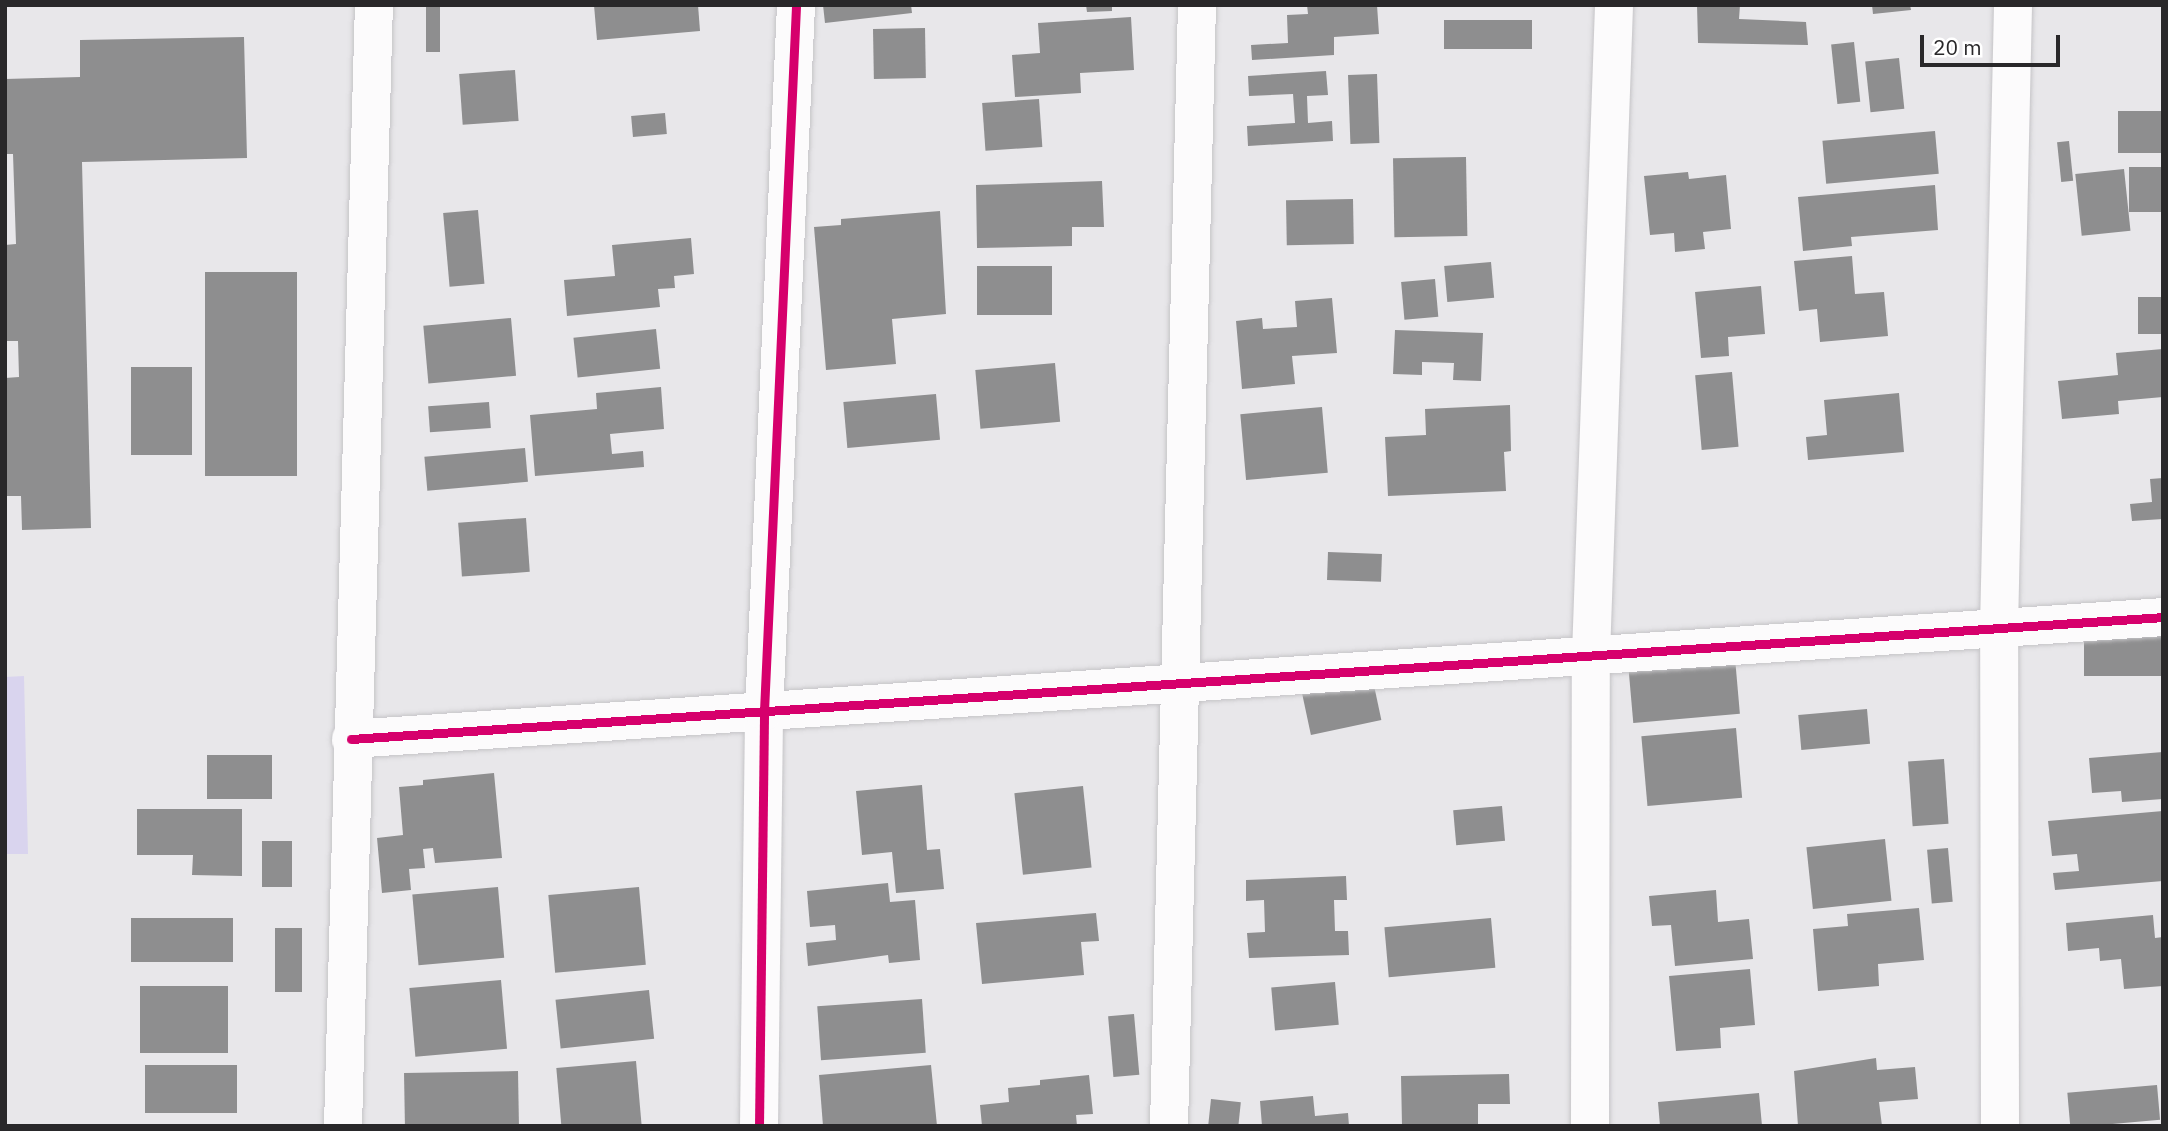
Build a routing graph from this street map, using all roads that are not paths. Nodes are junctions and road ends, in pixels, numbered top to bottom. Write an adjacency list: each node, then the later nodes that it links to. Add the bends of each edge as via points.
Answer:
1 (374, 5): 11 (street)
2 (796, 5): 10 (street)
3 (1197, 5): 9 (street)
4 (1615, 5): 8 (street)
5 (2013, 5): 7 (street)
6 (2163, 617): 7 (street)
7 (1999, 628): 8 (street); 16 (street)
8 (1591, 655): 9 (street); 15 (street)
9 (1180, 683): 10 (street); 14 (street)
10 (764, 711): 11 (street); 13 (street)
11 (351, 739): 12 (street)
12 (343, 1126)
13 (759, 1126)
14 (1169, 1126)
15 (1590, 1126)
16 (2000, 1126)

